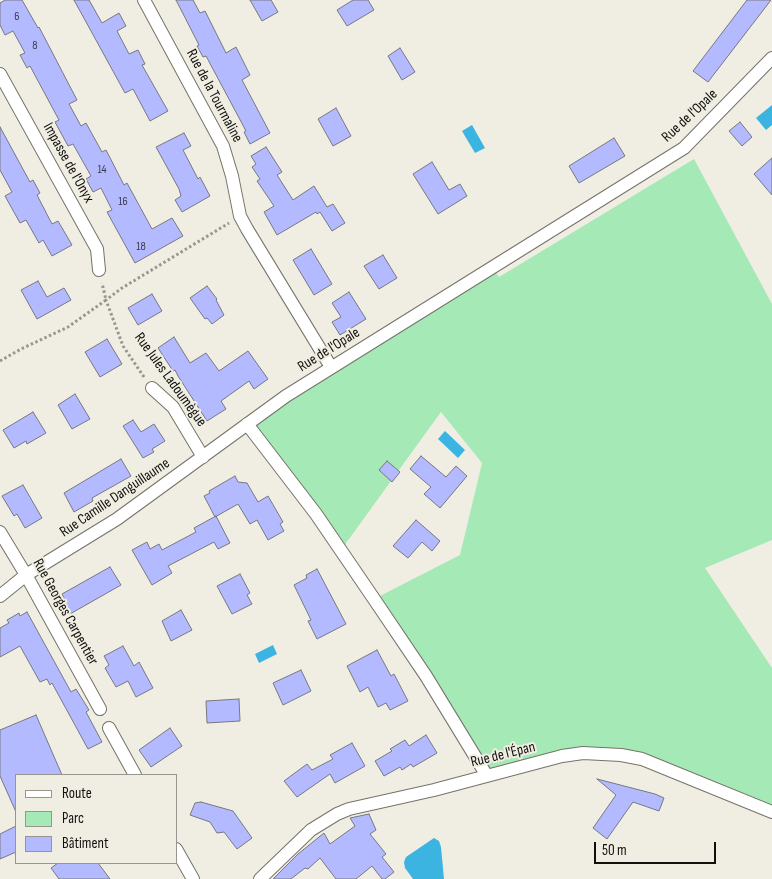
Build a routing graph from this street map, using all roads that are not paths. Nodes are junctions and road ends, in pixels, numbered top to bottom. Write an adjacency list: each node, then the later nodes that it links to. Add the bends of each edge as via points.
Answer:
1 (144, 0): 5 (street, Rue de la Tourmaline, via 223,146 240,216)
2 (772, 58): 5 (street, Rue de l'Opale, via 684,148)
3 (0, 74): 4 (street, Impasse de l'Onyx, via 97,249)
4 (99, 270)
5 (331, 367): 7 (street, Rue de l'Opale)
6 (152, 388): 8 (street, Rue Jules Ladoumègue, via 173,407)
7 (247, 424): 8 (street, Rue Camille Danguillaume); 15 (street, via 316,514 374,599)
8 (203, 457): 10 (street, Rue Camille Danguillaume, via 117,519)
9 (0, 532): 10 (street, Rue Georges Carpentier)
10 (26, 575): 11 (street, Rue Camille Danguillaume); 12 (street, Rue Georges Carpentier)
11 (0, 596)
12 (100, 709)
13 (109, 728): 14 (street)
14 (134, 774)
15 (487, 776): 16 (street, Rue de l'Épan, via 562,756 583,753 621,755 642,759); 19 (street, Rue de l'Épan, via 337,814 311,830)
16 (772, 812)
17 (178, 853): 18 (street)
18 (193, 879)
19 (260, 879)

